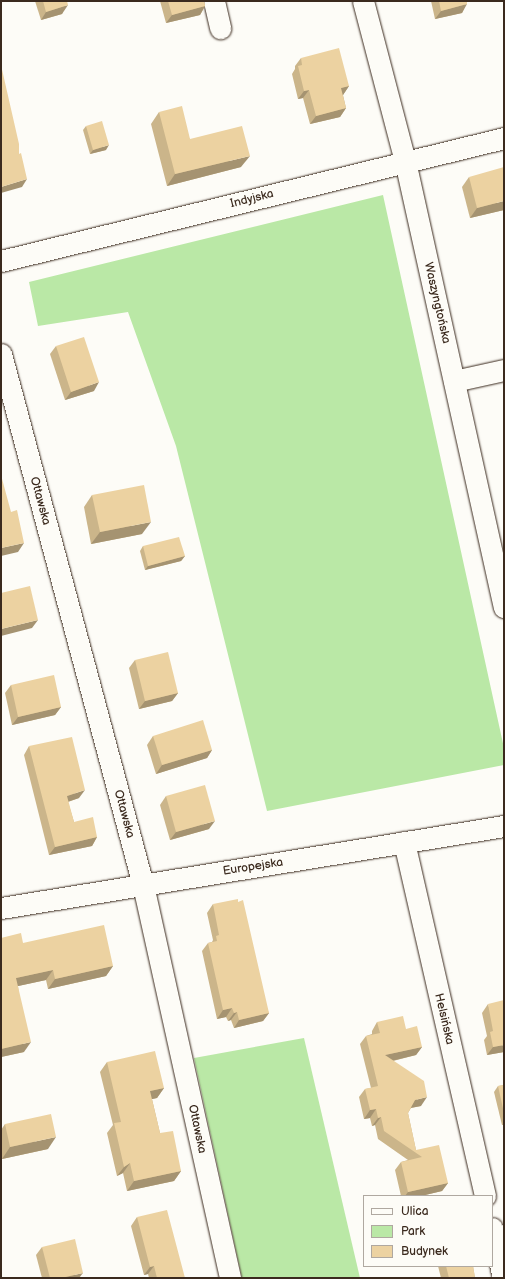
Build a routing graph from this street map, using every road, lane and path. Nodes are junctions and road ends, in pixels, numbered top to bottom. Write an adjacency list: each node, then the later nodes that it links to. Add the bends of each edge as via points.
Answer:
1 (214, 1): 3 (street)
2 (363, 1): 5 (street, Waszyngtońska)
3 (220, 28)
4 (504, 138): 5 (street, Indyjska)
5 (405, 161): 6 (street, Indyjska); 9 (street, Waszyngtońska)
6 (1, 261)
7 (1, 354): 13 (street, Ottawska)
8 (504, 370): 9 (street)
9 (454, 381): 10 (street, Waszyngtońska)
10 (503, 599)
11 (504, 826): 12 (street, Europejska)
12 (404, 842): 13 (street, Europejska); 15 (street, Helsińska)
13 (143, 885): 14 (street, Europejska); 17 (street, Ottawska)
14 (1, 908)
15 (485, 1195)
16 (493, 1233): 18 (street)
17 (230, 1278)
18 (503, 1278)

